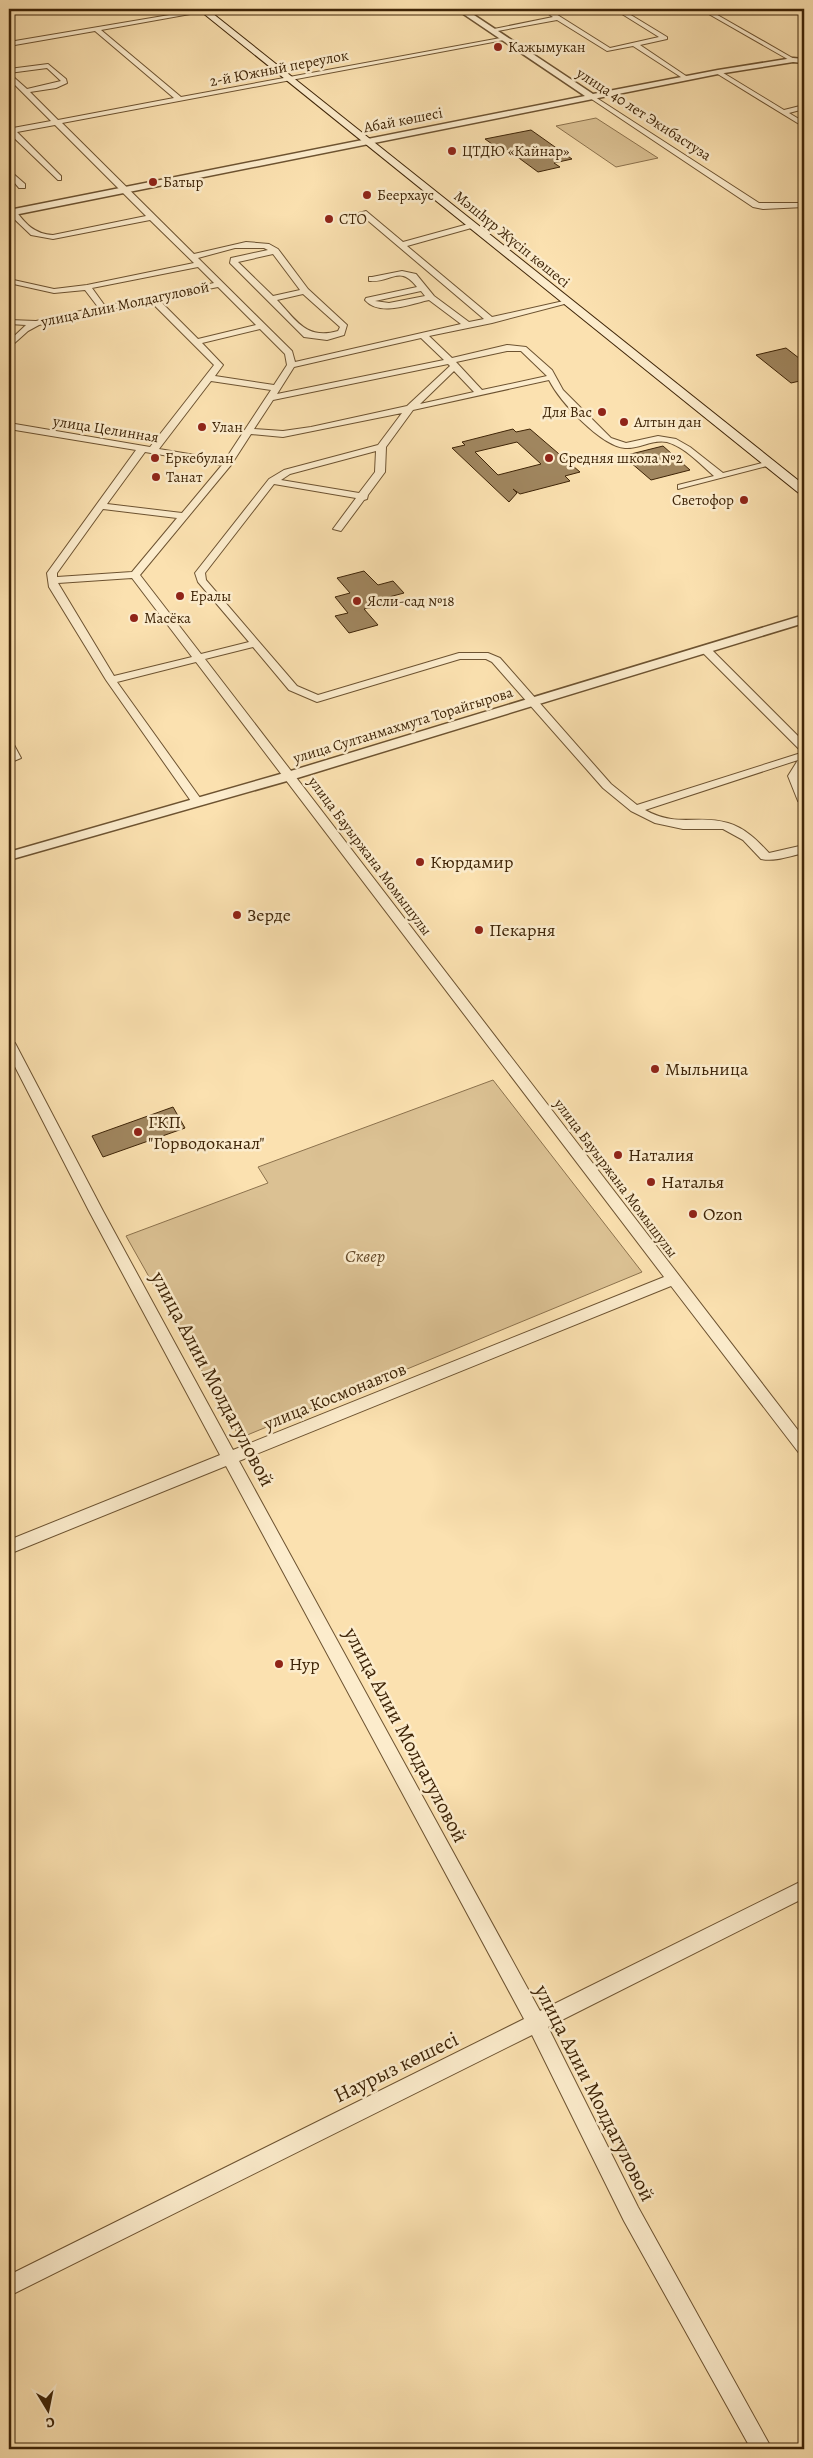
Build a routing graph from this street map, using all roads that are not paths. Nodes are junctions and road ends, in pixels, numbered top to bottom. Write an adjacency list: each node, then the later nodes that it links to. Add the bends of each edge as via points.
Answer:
1 (215, 9): 6 (street)
2 (460, 9): 9 (street, улица 40 лет Экибастуза)
3 (544, 9): 7 (street)
4 (618, 9): 12 (street, via 665,38)
5 (703, 9): 13 (street)
6 (203, 10): 8 (street); 18 (main road, Мәшһүр Жүсіп көшесі)
7 (559, 18): 9 (street); 12 (street, via 609,50)
8 (96, 29): 11 (street); 22 (street)
9 (492, 30): 10 (street, улица 40 лет Экибастуза)
10 (506, 39): 18 (street, 2-й Южный переулок); 21 (street, улица 40 лет Экибастуза)
11 (9, 44)
12 (634, 44): 17 (street)
13 (793, 60): 14 (street, Абай көшесі); 15 (street, Абай көшесі)
14 (804, 61)
15 (718, 72): 17 (street, Абай көшесі); 24 (street)
16 (9, 73): 19 (street); 19 (street, via 48,66 65,82)
17 (686, 78): 21 (street, Абай көшесі)
18 (292, 80): 22 (street, 2-й Южный переулок); 28 (main road, Мәшһүр Жүсіп көшесі)
19 (24, 89): 20 (street); 25 (street)
20 (9, 90)
21 (592, 97): 28 (street, Абай көшесі); 33 (street, улица 40 лет Экибастуза, via 756,205)
22 (180, 100): 25 (street, 2-й Южный переулок)
23 (804, 108): 24 (street)
24 (783, 112): 26 (street)
25 (58, 123): 27 (street, 2-й Южный переулок); 32 (street)
26 (804, 125)
27 (10, 130): 30 (street)
28 (367, 142): 32 (street, Абай көшесі); 37 (main road, Мәшһүр Жүсіп көшесі)
29 (9, 172): 31 (street)
30 (58, 178)
31 (22, 186)
32 (125, 190): 34 (street, Абай көшесі); 36 (street)
33 (804, 205)
34 (11, 213): 36 (street, via 31,234 40,237)
35 (363, 213): 38 (street)
36 (152, 217): 40 (street)
37 (472, 225): 38 (street); 50 (main road, Мәшһүр Жүсіп көшесі)
38 (402, 245): 52 (street)
39 (276, 251): 40 (street, via 255,243); 46 (street); 49 (street, via 234,260)
40 (196, 261): 43 (street); 44 (street)
41 (372, 279): 45 (street, via 408,274)
42 (9, 281): 44 (street, via 54,290)
43 (219, 284): 47 (street, улица Алии Молдагуловой); 55 (street)
44 (87, 287): 51 (street)
45 (421, 289): 48 (street); 48 (street, via 369,300 383,307)
46 (305, 292): 49 (street); 49 (street, via 344,328 341,333 327,337 307,335)
47 (152, 298): 51 (street, улица Алии Молдагуловой); 58 (street)
48 (430, 298): 56 (street)
49 (272, 299)
50 (568, 302): 52 (street); 73 (main road, Мәшһүр Жүсіп көшесі)
51 (103, 308): 54 (street, улица Алии Молдагуловой)
52 (492, 321): 56 (street)
53 (9, 322): 54 (street)
54 (36, 322): 59 (street, улица Алии Молдагуловой)
55 (261, 326): 58 (street); 61 (street, via 289,354)
56 (469, 326): 57 (street)
57 (424, 336): 60 (street); 61 (street)
58 (195, 342): 63 (street, via 219,365)
59 (9, 346)
60 (452, 364): 62 (street, via 516,348 523,349); 65 (street); 66 (street); 67 (street)
61 (291, 365): 64 (street)
62 (553, 377): 65 (street); 74 (street, via 559,391 608,440 627,446 655,439 672,441)
63 (210, 378): 64 (street); 71 (street)
64 (276, 388): 66 (street)
65 (480, 392): 67 (street)
66 (270, 398): 69 (street)
67 (411, 407): 69 (street, via 311,430 283,434); 70 (street)
68 (9, 426): 71 (street, улица Целинная)
69 (248, 432): 72 (street)
70 (381, 447): 75 (street, via 287,472); 78 (street, via 380,472)
71 (148, 449): 72 (street, улица Целинная); 79 (street)
72 (228, 463): 80 (street)
73 (770, 464): 74 (street); 77 (main road, Мәшһүр Жүсіп көшесі)
74 (720, 476): 76 (street)
75 (272, 481): 78 (street); 85 (street, via 200,574 201,580)
76 (681, 487)
77 (804, 492)
78 (364, 496): 81 (street)
79 (99, 506): 80 (street); 83 (street, via 52,572)
80 (184, 516): 82 (street)
81 (338, 529)
82 (135, 575): 83 (street); 87 (street, улица Бауыржана Момышулы)
83 (53, 580): 88 (street, via 54,587)
84 (804, 619): 86 (street, улица Султанмахмута Торайгырова)
85 (254, 644): 87 (street); 89 (street, via 293,688 317,699 474,654 496,660)
86 (705, 650): 89 (street, улица Султанмахмута Торайгырова); 91 (street)
87 (200, 658): 88 (street); 95 (street, улица Бауыржана Момышулы)
88 (111, 680): 97 (street)
89 (534, 702): 95 (street, улица Султанмахмута Торайгырова); 98 (street, via 608,786)
90 (9, 745): 93 (street, via 16,758)
91 (804, 748)
92 (804, 755): 98 (street)
93 (9, 760)
94 (804, 760): 96 (street, via 794,776)
95 (290, 776): 97 (street, улица Султанмахмута Торайгырова); 102 (street, улица Бауыржана Момышулы)
96 (804, 801)
97 (197, 802): 100 (street, улица Султанмахмута Торайгырова)
98 (635, 809): 99 (street, via 655,820 683,825 726,826 747,837 765,856)
99 (804, 849)
100 (9, 856)
101 (9, 1043): 104 (street, улица Алии Молдагуловой)
102 (674, 1278): 103 (street, улица Бауыржана Момышулы); 104 (street, улица Космонавтов)
103 (804, 1449)
104 (230, 1458): 105 (street, улица Космонавтов); 107 (street, улица Алии Молдагуловой)
105 (9, 1547)
106 (804, 1889): 107 (street, Наурыз көшесі)
107 (536, 2023): 108 (street, Наурыз көшесі); 109 (street, улица Алии Молдагуловой, via 631,2214)
108 (9, 2286)
109 (762, 2449)

